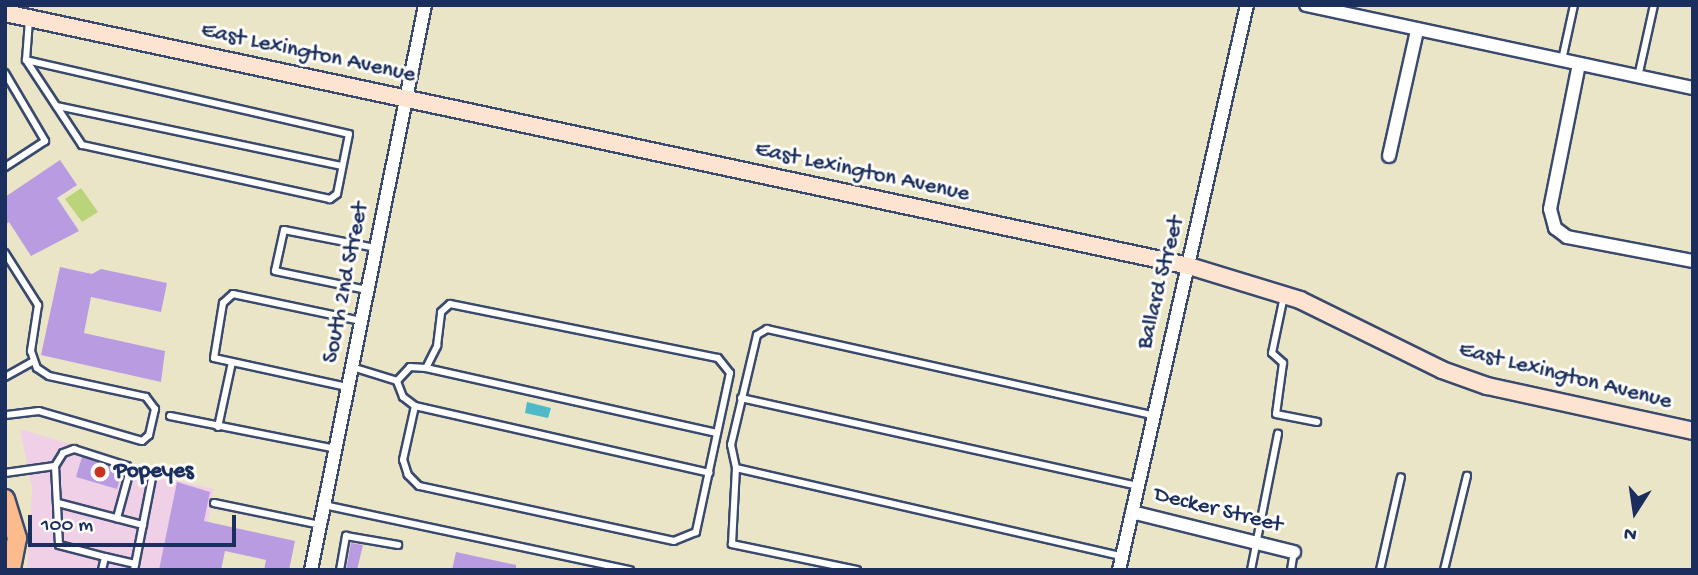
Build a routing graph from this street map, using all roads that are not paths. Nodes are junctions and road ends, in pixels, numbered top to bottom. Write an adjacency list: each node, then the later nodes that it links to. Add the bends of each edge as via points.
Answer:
1 (425, 5): 15 (street, South 2nd Street)
2 (1247, 5): 23 (street, Ballard Street)
3 (1306, 5): 8 (street)
4 (1574, 5): 10 (lane)
5 (1654, 5): 13 (lane)
6 (5, 13): 7 (street, East Lexington Avenue)
7 (29, 19): 9 (lane); 15 (street, East Lexington Avenue)
8 (1417, 31): 10 (street); 17 (street)
9 (26, 60): 16 (lane); 18 (lane, via 349,134)
10 (1562, 60): 11 (street)
11 (1579, 64): 13 (street); 22 (street, via 1550,209 1555,228 1567,237)
12 (5, 73): 19 (lane, via 45,141)
13 (1638, 77): 14 (street)
14 (1693, 88)
15 (406, 98): 20 (street, South 2nd Street); 23 (street, East Lexington Avenue)
16 (56, 106): 18 (lane); 18 (lane, via 82,145 330,199 337,194)
17 (1389, 156)
18 (342, 166)
19 (5, 167)
20 (376, 248): 24 (street, South 2nd Street); 24 (lane, via 284,230 275,271)
21 (5, 253): 27 (lane, via 38,305)
22 (1693, 261)
23 (1189, 266): 25 (street, East Lexington Avenue); 37 (street, Ballard Street)
24 (368, 290): 26 (street, South 2nd Street)
25 (1285, 294): 39 (lane, via 1272,353 1283,363 1276,414); 41 (street, East Lexington Avenue, via 1441,370 1487,386)
26 (361, 321): 28 (lane, via 233,294 223,303 214,358); 29 (street, South 2nd Street)
27 (32, 362): 31 (lane); 36 (lane, via 49,376 153,401 149,435 133,441 30,409)
28 (232, 362): 33 (lane); 40 (lane)
29 (352, 367): 32 (lane); 33 (street, South 2nd Street)
30 (426, 368): 32 (lane, via 410,367); 42 (lane); 42 (lane, via 436,346 441,312 450,304 718,358 730,373)
31 (5, 377)
32 (397, 382): 35 (lane, via 403,397)
33 (347, 387): 44 (street, South 2nd Street)
34 (741, 398): 37 (lane, via 757,335 767,329); 46 (lane, via 731,445); 52 (lane)
35 (415, 406): 48 (lane); 48 (lane, via 403,460 408,475 419,486 432,489 674,541 696,532)
36 (5, 415)
37 (1152, 415): 52 (street, Ballard Street)
38 (170, 416): 40 (lane)
39 (1317, 422)
40 (218, 427): 44 (lane)
41 (1693, 430)
42 (717, 433): 48 (lane)
43 (1278, 435): 61 (lane)
44 (336, 449): 55 (street, South 2nd Street)
45 (55, 466): 47 (lane); 53 (lane); 58 (lane, via 63,453 74,449 127,466)
46 (736, 468): 65 (lane); 72 (lane, via 732,544)
47 (5, 472)
48 (709, 473)
49 (1466, 476): 76 (lane)
50 (1401, 477): 75 (lane)
51 (152, 478): 59 (lane)
52 (1137, 486): 57 (street, Ballard Street)
53 (58, 503): 58 (lane); 64 (lane, via 61,548)
54 (214, 503): 60 (lane)
55 (324, 505): 60 (street, South 2nd Street); 71 (lane)
56 (6, 507): 67 (main road, via 17,538)
57 (1132, 512): 61 (street, Decker Street); 65 (street, Ballard Street)
58 (117, 518): 59 (lane)
59 (143, 524): 66 (lane)
60 (320, 525): 69 (street, South 2nd Street)
61 (1257, 542): 63 (street, Decker Street); 73 (lane)
62 (398, 545): 70 (lane, via 346,537)
63 (1294, 552): 74 (lane)
64 (104, 557): 66 (lane); 68 (lane)
65 (1120, 563)
66 (135, 567)
67 (11, 570)
68 (102, 570)
69 (311, 570)
70 (340, 570)
71 (630, 570)
72 (857, 570)
73 (1251, 570)
74 (1291, 570)
75 (1380, 570)
76 (1444, 570)

